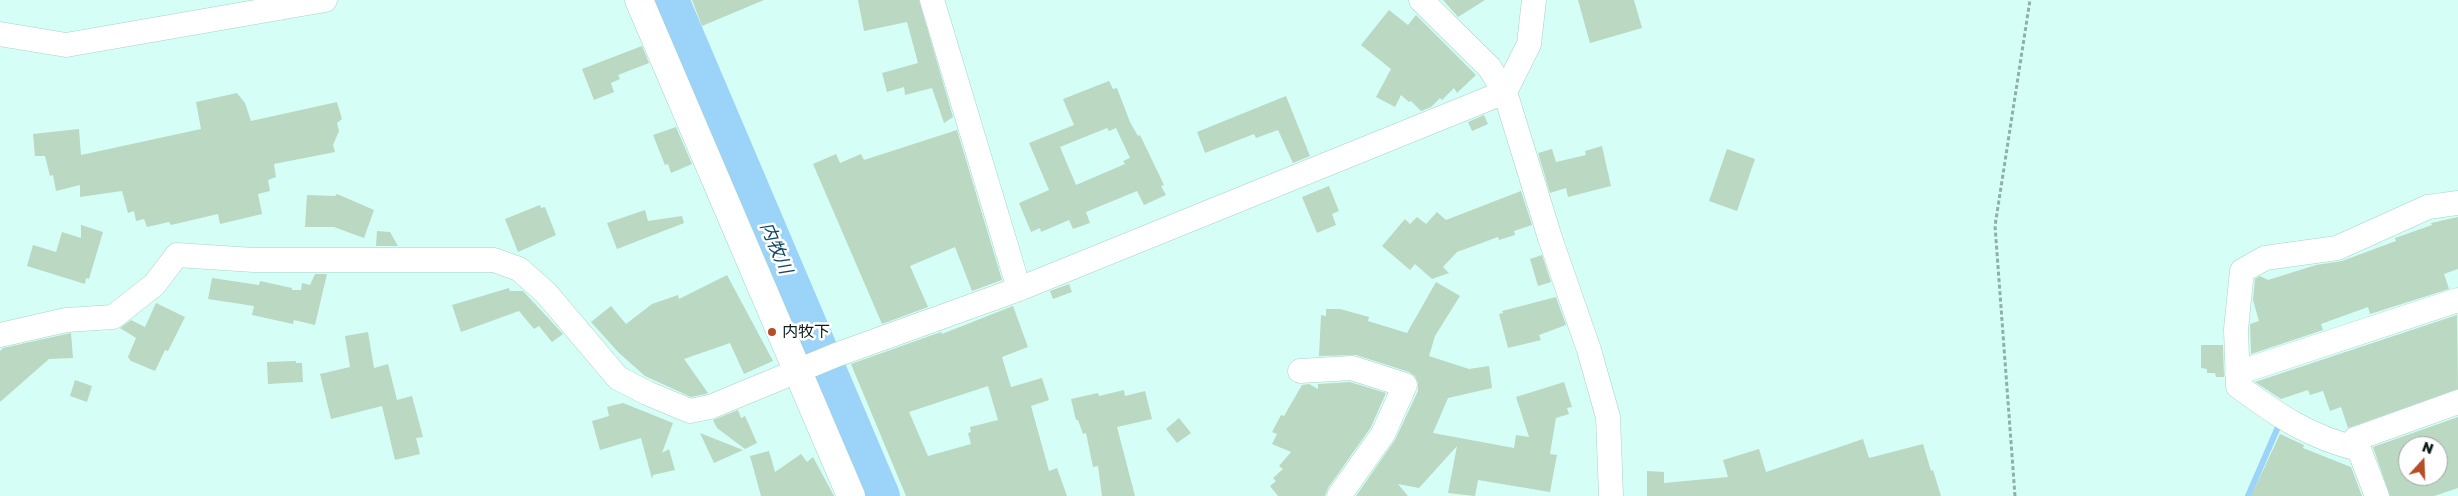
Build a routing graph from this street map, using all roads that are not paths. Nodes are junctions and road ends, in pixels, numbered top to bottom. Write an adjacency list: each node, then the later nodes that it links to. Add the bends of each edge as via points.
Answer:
1 (325, 0): 6 (street, via 66,45)
2 (639, 0): 12 (street)
3 (932, 0): 9 (street)
4 (1421, 0): 7 (street, via 1489,67)
5 (1534, 0): 7 (street, via 1528,44)
6 (0, 34)
7 (1505, 92): 9 (street); 19 (street, via 1608,417)
8 (2458, 203): 14 (street, via 2428,207 2337,248 2265,258 2242,271 2236,329)
9 (1019, 289): 12 (street)
10 (2458, 300): 14 (street)
11 (0, 335): 12 (street, via 66,320 113,316 154,285 177,255 254,260 494,260 519,269 546,292 618,378 690,410 710,407)
12 (803, 368): 17 (street)
13 (1300, 371): 18 (street, via 1352,368 1405,385 1383,434)
14 (2237, 374): 16 (street, via 2238,386 2283,418 2330,442)
15 (2458, 402): 16 (street, via 2355,438)
16 (2359, 450): 20 (street)
17 (851, 496)
18 (1339, 496)
19 (1611, 496)
20 (2377, 496)

